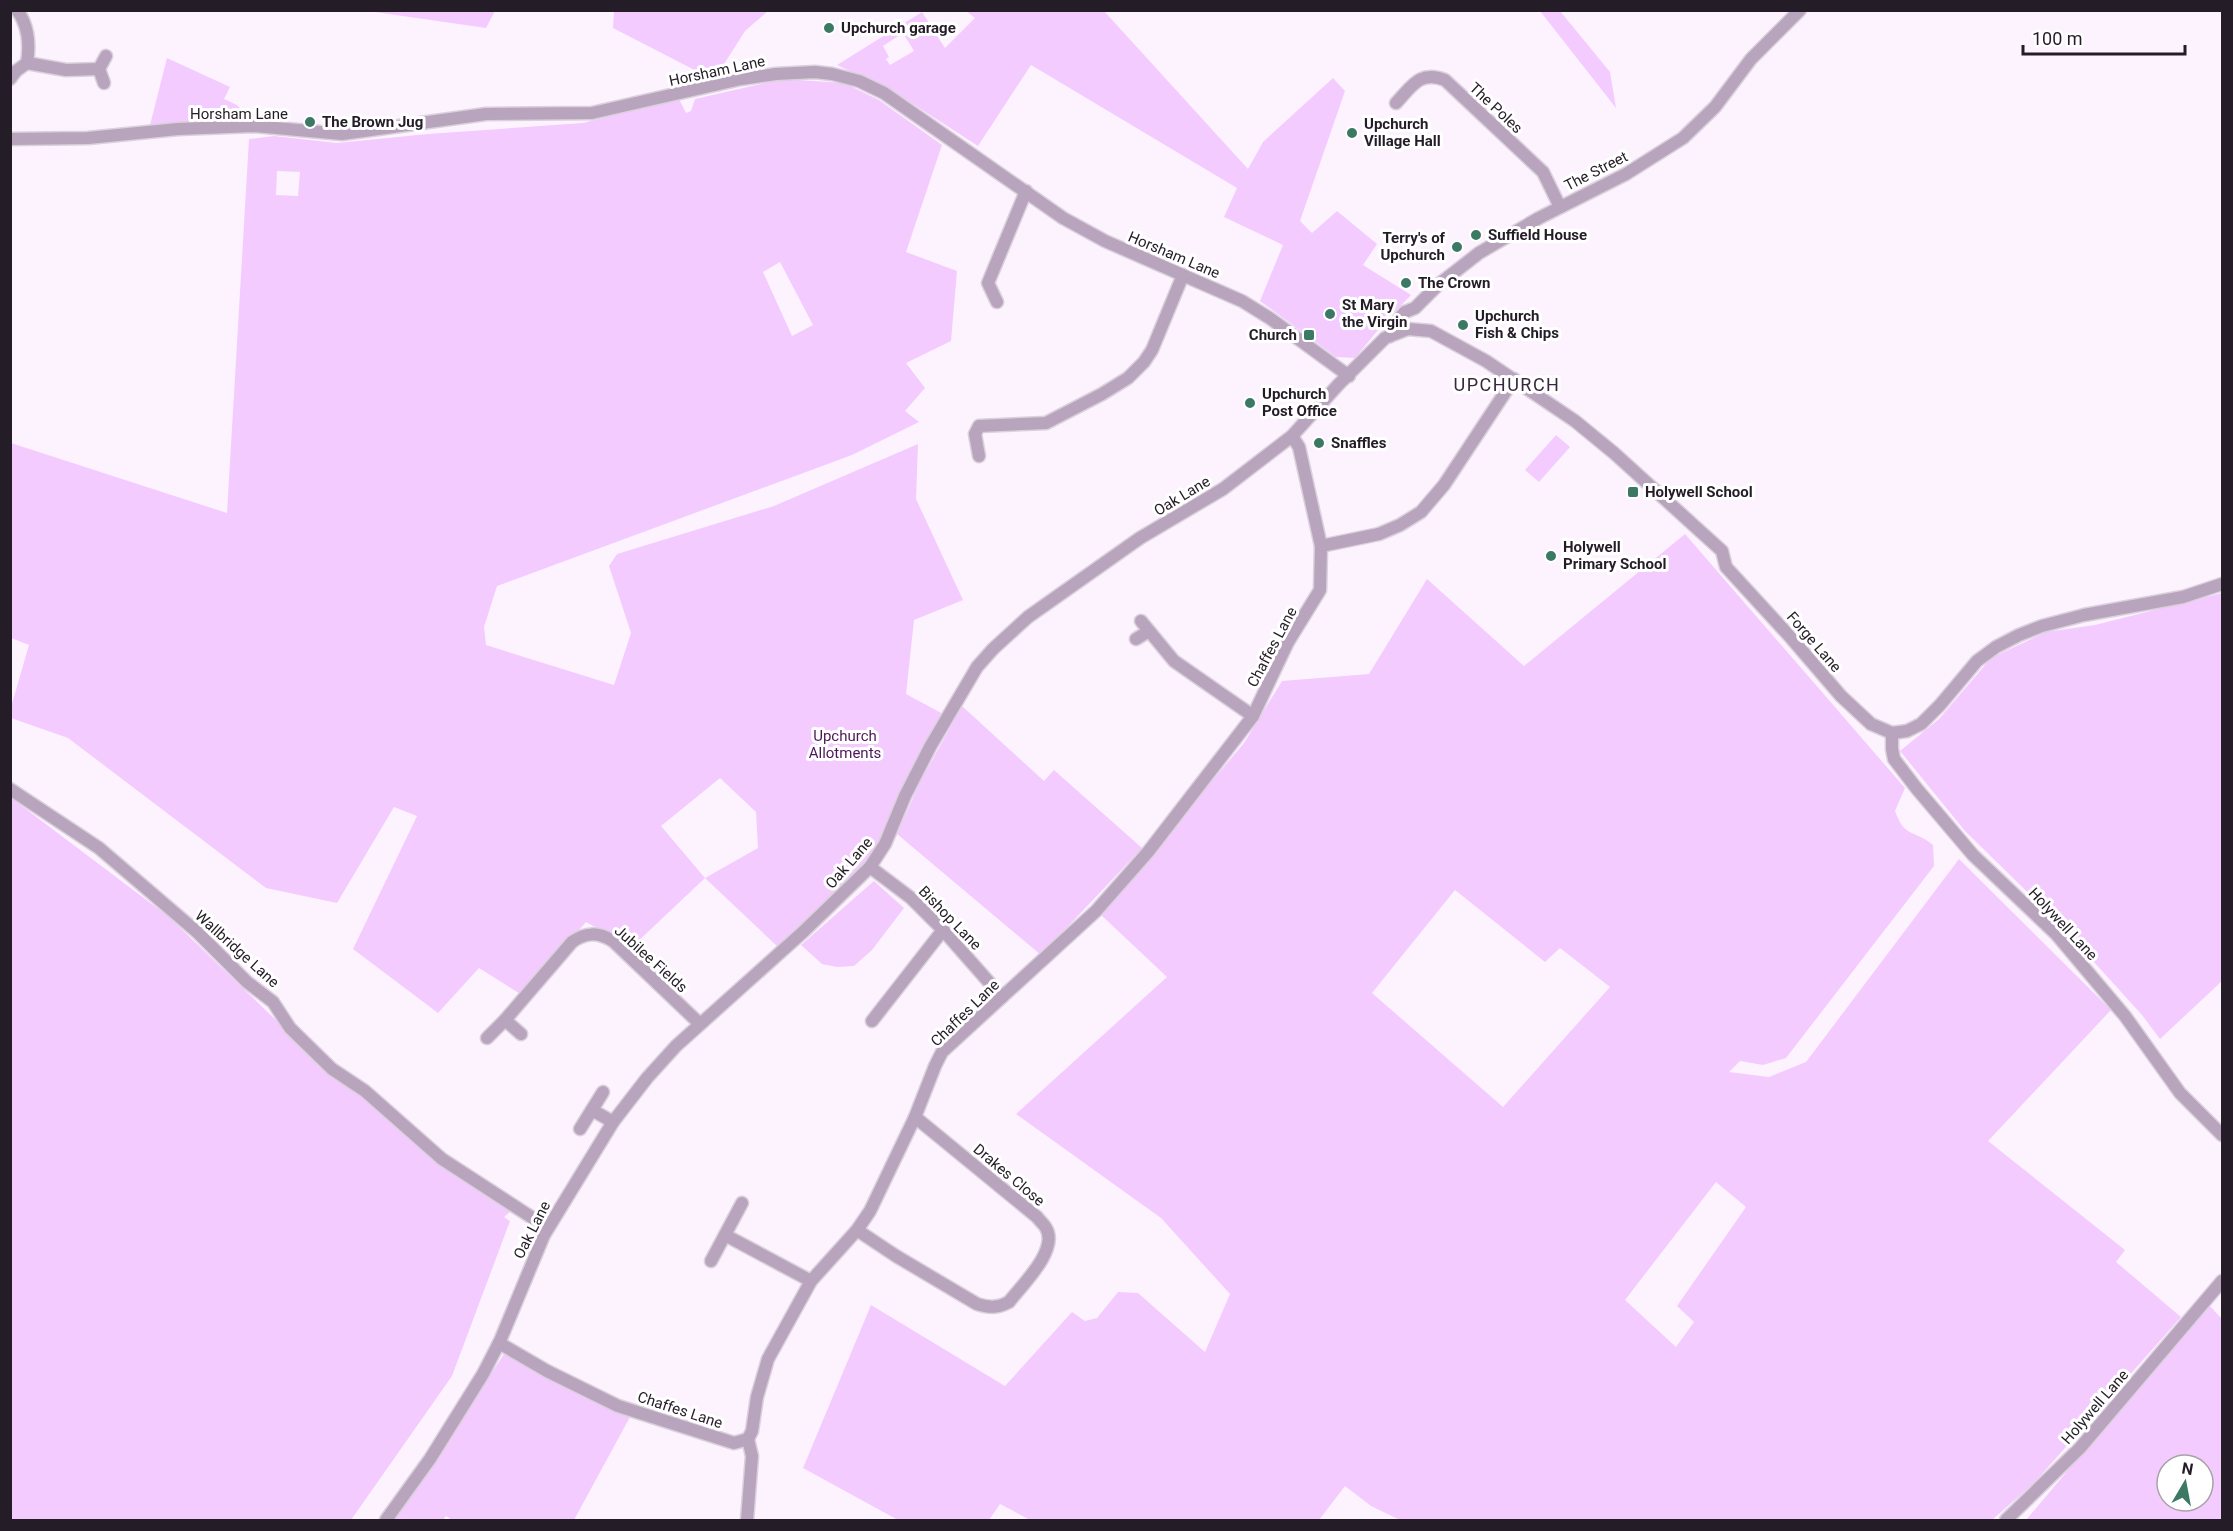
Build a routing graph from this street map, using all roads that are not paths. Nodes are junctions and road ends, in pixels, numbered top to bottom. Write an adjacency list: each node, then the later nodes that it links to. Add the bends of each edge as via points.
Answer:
1 (1800, 10): 11 (street, The Street, via 1751,59 1715,106 1683,138 1626,174)
2 (22, 12): 4 (street, via 30,47)
3 (106, 56): 5 (street)
4 (27, 63): 5 (street, via 66,70); 6 (street)
5 (99, 69): 7 (street)
6 (10, 79)
7 (104, 84)
8 (1396, 103): 11 (street, The Poles, via 1422,77 1433,75 1444,80 1543,172)
9 (10, 139): 10 (street, Horsham Lane, via 88,138 253,126 342,134 486,114 592,113 741,79 815,72 850,78 877,89)
10 (1026, 191): 12 (street, Horsham Lane, via 1085,230); 13 (street, via 988,283)
11 (1560, 207): 14 (street, The Street, via 1479,253)
12 (1183, 275): 18 (street, Horsham Lane, via 1246,303); 21 (street, via 1154,346 1135,372 1044,424 979,426 975,434)
13 (997, 302)
14 (1415, 308): 15 (street); 17 (street, The Street, via 1397,320)
15 (1415, 328): 16 (street, Oak Lane); 17 (street, Oak Lane)
16 (1431, 331): 19 (street, Forge Lane)
17 (1390, 336): 18 (street, Oak Lane)
18 (1349, 376): 20 (street, Oak Lane)
19 (1514, 379): 22 (street, via 1444,485 1421,512 1383,533); 26 (street, Forge Lane, via 1614,453 1722,551 1726,567 1841,696 1871,724)
20 (1292, 436): 22 (street, Chaffes Lane, via 1301,454); 28 (street, Oak Lane, via 1223,489 1140,538 1060,594 993,649 977,667 930,747 885,844)
21 (979, 456)
22 (1321, 546): 25 (street, Chaffes Lane, via 1320,590 1288,642)
23 (2223, 584): 26 (street, via 2183,597 2084,615 2019,635 1977,661 1920,724)
24 (1136, 639): 25 (street, via 1145,626 1174,661)
25 (1253, 716): 30 (street, Chaffes Lane, via 1148,852 1096,911)
26 (1892, 733): 41 (street, Holywell Lane, via 1894,759 1917,789 1972,855 2056,934 2125,1016 2180,1093)
27 (10, 789): 43 (street, Wallbridge Lane, via 99,848 273,1002 290,1028 332,1069 366,1091 442,1159)
28 (870, 867): 29 (street, Bishop Lane, via 911,898); 33 (street, Oak Lane)
29 (943, 930): 30 (street, Bishop Lane); 32 (street)
30 (1002, 997): 38 (street, Chaffes Lane, via 942,1052)
31 (505, 1020): 33 (street, Jubilee Fields, via 572,942 585,934 594,934 613,941); 34 (street); 35 (street, Jubilee Fields)
32 (872, 1021)
33 (700, 1024): 39 (street, Oak Lane, via 657,1066)
34 (521, 1034)
35 (487, 1038)
36 (603, 1092): 37 (street)
37 (592, 1110): 39 (street); 40 (street)
38 (915, 1117): 44 (street, Chaffes Lane); 44 (street, Drakes Close, via 1047,1228 1045,1256 1009,1302 989,1308)
39 (613, 1122): 43 (street, Oak Lane)
40 (580, 1129)
41 (2223, 1135)
42 (742, 1203): 45 (street)
43 (548, 1228): 49 (street, Oak Lane)
44 (857, 1230): 47 (street, Chaffes Lane)
45 (725, 1235): 46 (street); 47 (street)
46 (711, 1261)
47 (811, 1281): 50 (street, Chaffes Lane, via 768,1359)
48 (2223, 1281): 53 (street, Holywell Lane, via 2080,1448)
49 (499, 1343): 50 (street, Chaffes Lane, via 618,1406 734,1443); 51 (street, Oak Lane, via 430,1459)
50 (748, 1439): 52 (street, via 752,1456)
51 (386, 1521)
52 (747, 1521)
53 (2006, 1521)

